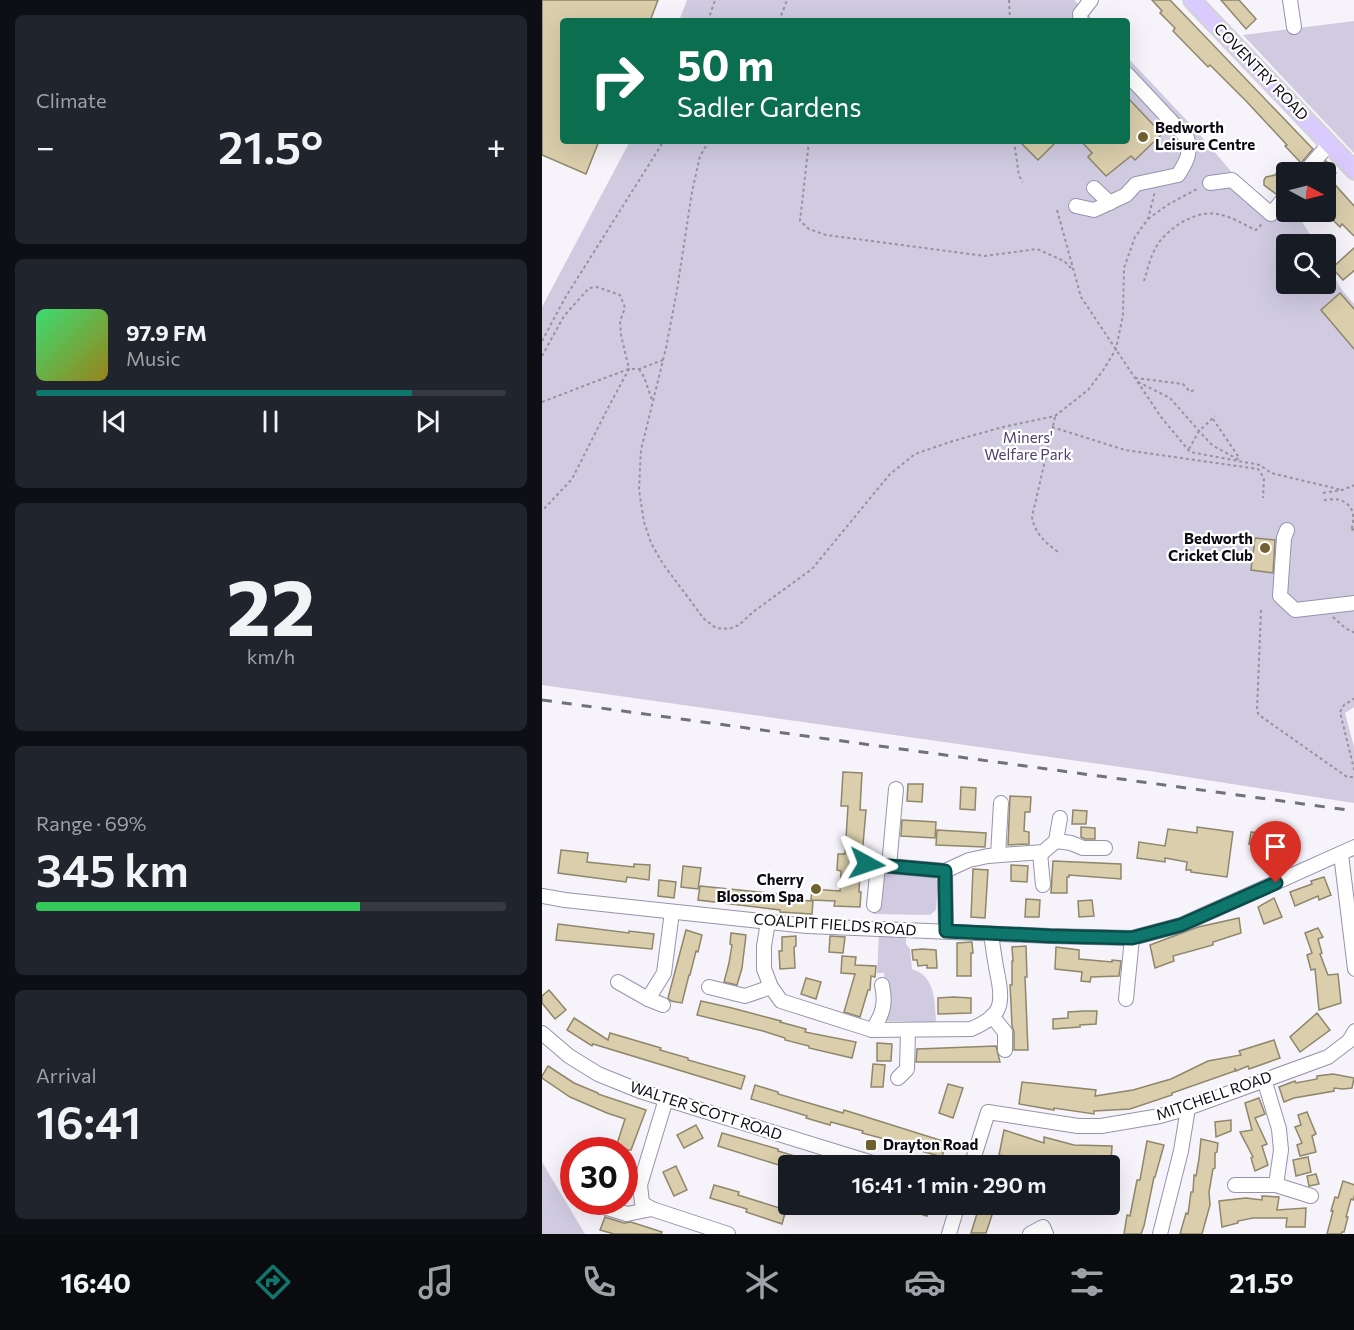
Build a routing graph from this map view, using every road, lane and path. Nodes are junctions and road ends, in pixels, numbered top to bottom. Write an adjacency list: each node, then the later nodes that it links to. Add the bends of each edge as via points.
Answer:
1 (715, 0): 7 (path)
2 (787, 0): 8 (path)
3 (1009, 0): 9 (path)
4 (1091, 0): 10 (street)
5 (1192, 0): 17 (main road, COVENTRY ROAD)
6 (1290, 0): 11 (street)
7 (709, 18)
8 (780, 18)
9 (1010, 18)
10 (1081, 18)
11 (1294, 27)
12 (1130, 77): 20 (street, via 1187,138 1187,162 1178,175)
13 (661, 144): 32 (path)
14 (707, 144): 35 (path, via 700,156 692,192)
15 (809, 144): 30 (path, via 800,221 809,229 826,236 985,256 1037,249 1064,261)
16 (1014, 144): 21 (path, via 1019,176)
17 (1329, 144): 18 (street); 19 (main road, COVENTRY ROAD)
18 (1314, 162)
19 (1355, 171)
20 (1158, 179): 24 (street, via 1136,184); 29 (path)
21 (1024, 182)
22 (1210, 183): 28 (street, via 1232,180); 29 (path)
23 (1094, 188): 24 (street)
24 (1110, 203): 25 (street, via 1094,210)
25 (1076, 206)
26 (1276, 208): 28 (street)
27 (1057, 210): 30 (path)
28 (1271, 214): 31 (path, via 1256,230 1216,213 1197,214 1160,241)
29 (1148, 219): 33 (path, via 1135,237 1124,268 1123,315)
30 (1074, 272): 33 (path, via 1081,297)
31 (1144, 281)
32 (542, 341)
33 (1116, 349): 38 (path); 43 (path, via 1088,390)
34 (542, 356): 36 (path, via 564,316 589,288 597,287 620,295 625,308 620,321 621,335)
35 (663, 360): 37 (path); 42 (path)
36 (629, 369): 37 (path); 41 (path); 53 (path, via 572,479)
37 (639, 369): 42 (path)
38 (1135, 378): 39 (path); 40 (path, via 1183,384 1190,392)
39 (1138, 382): 45 (path, via 1170,398); 46 (path)
40 (1194, 390)
41 (542, 402)
42 (652, 402): 43 (path, via 641,450 639,490 651,543 703,618 716,628 729,629 812,569 890,474 915,454 1003,427)
43 (1055, 416): 44 (path)
44 (1052, 427): 51 (path, via 1125,450 1258,469 1264,478); 56 (path, via 1032,516 1042,539)
45 (1199, 431): 46 (path); 47 (path, via 1212,444); 47 (path, via 1214,418)
46 (1189, 450): 47 (path)
47 (1241, 461): 49 (path, via 1260,465 1271,473)
48 (1355, 487): 49 (path)
49 (1342, 490): 50 (path)
50 (1323, 493)
51 (1263, 498)
52 (1324, 500): 54 (path, via 1339,499 1346,503 1354,516 1351,531)
53 (542, 511)
54 (1355, 528)
55 (1287, 530): 58 (street, via 1280,596 1295,610)
56 (1058, 552)
57 (1355, 603): 58 (street)
58 (1322, 607): 60 (path)
59 (1261, 610): 62 (path, via 1259,715 1347,777)
60 (1355, 633)
61 (1355, 698): 62 (path, via 1340,712)
62 (1355, 775)
63 (896, 789): 72 (street)
64 (1001, 803): 71 (street)
65 (1060, 818): 66 (street)
66 (1056, 841): 68 (street, via 1083,848); 69 (street)
67 (1355, 847): 70 (street, COALPIT FIELDS ROAD)
68 (1105, 848)
69 (1040, 853): 71 (street); 74 (street)
70 (1341, 854): 81 (street, COALPIT FIELDS ROAD, via 1181,925); 82 (street)
71 (998, 855): 73 (street, via 969,860)
72 (878, 865): 73 (street); 76 (street)
73 (945, 871): 79 (street)
74 (1043, 885)
75 (542, 896): 77 (street, COALPIT FIELDS ROAD)
76 (874, 905)
77 (672, 912): 78 (street, COALPIT FIELDS ROAD); 88 (street, via 664,973)
78 (768, 922): 79 (street, COALPIT FIELDS ROAD); 87 (street, via 764,969)
79 (946, 931): 80 (street, COALPIT FIELDS ROAD)
80 (991, 934): 81 (street, COALPIT FIELDS ROAD); 91 (street, via 1001,989 1001,1001)
81 (1132, 938): 89 (street)
82 (1353, 938): 83 (street)
83 (1355, 969)
84 (618, 982): 88 (street)
85 (882, 984): 92 (street, via 885,999)
86 (709, 987): 87 (street, via 745,996)
87 (771, 987): 92 (street, via 781,1001)
88 (648, 999): 90 (street)
89 (1126, 999)
90 (663, 1005)
91 (992, 1016): 93 (street, via 971,1029); 96 (street, via 1005,1032)
92 (872, 1030): 93 (street)
93 (908, 1030): 97 (street, via 906,1068)
94 (1355, 1031): 98 (street, MITCHELL ROAD, via 1349,1041 1328,1057)
95 (542, 1033): 99 (street, WALTER SCOTT ROAD, via 598,1074)
96 (1005, 1050)
97 (898, 1078)
98 (1264, 1079): 100 (street, MITCHELL ROAD); 104 (street, via 1279,1129 1281,1150)
99 (666, 1099): 101 (street, WALTER SCOTT ROAD); 106 (street, via 640,1185 642,1203)
100 (1188, 1108): 102 (street, MITCHELL ROAD, via 1101,1126 988,1112); 113 (street)
101 (847, 1155)
102 (974, 1155)
103 (1235, 1185): 104 (street)
104 (1276, 1185): 105 (street)
105 (1311, 1196)
106 (652, 1209): 107 (street); 109 (street)
107 (638, 1212)
108 (955, 1215): 110 (street)
109 (728, 1234)
110 (949, 1234)
111 (1030, 1234): 112 (street, via 1043,1227)
112 (1046, 1234)
113 (1160, 1234)

